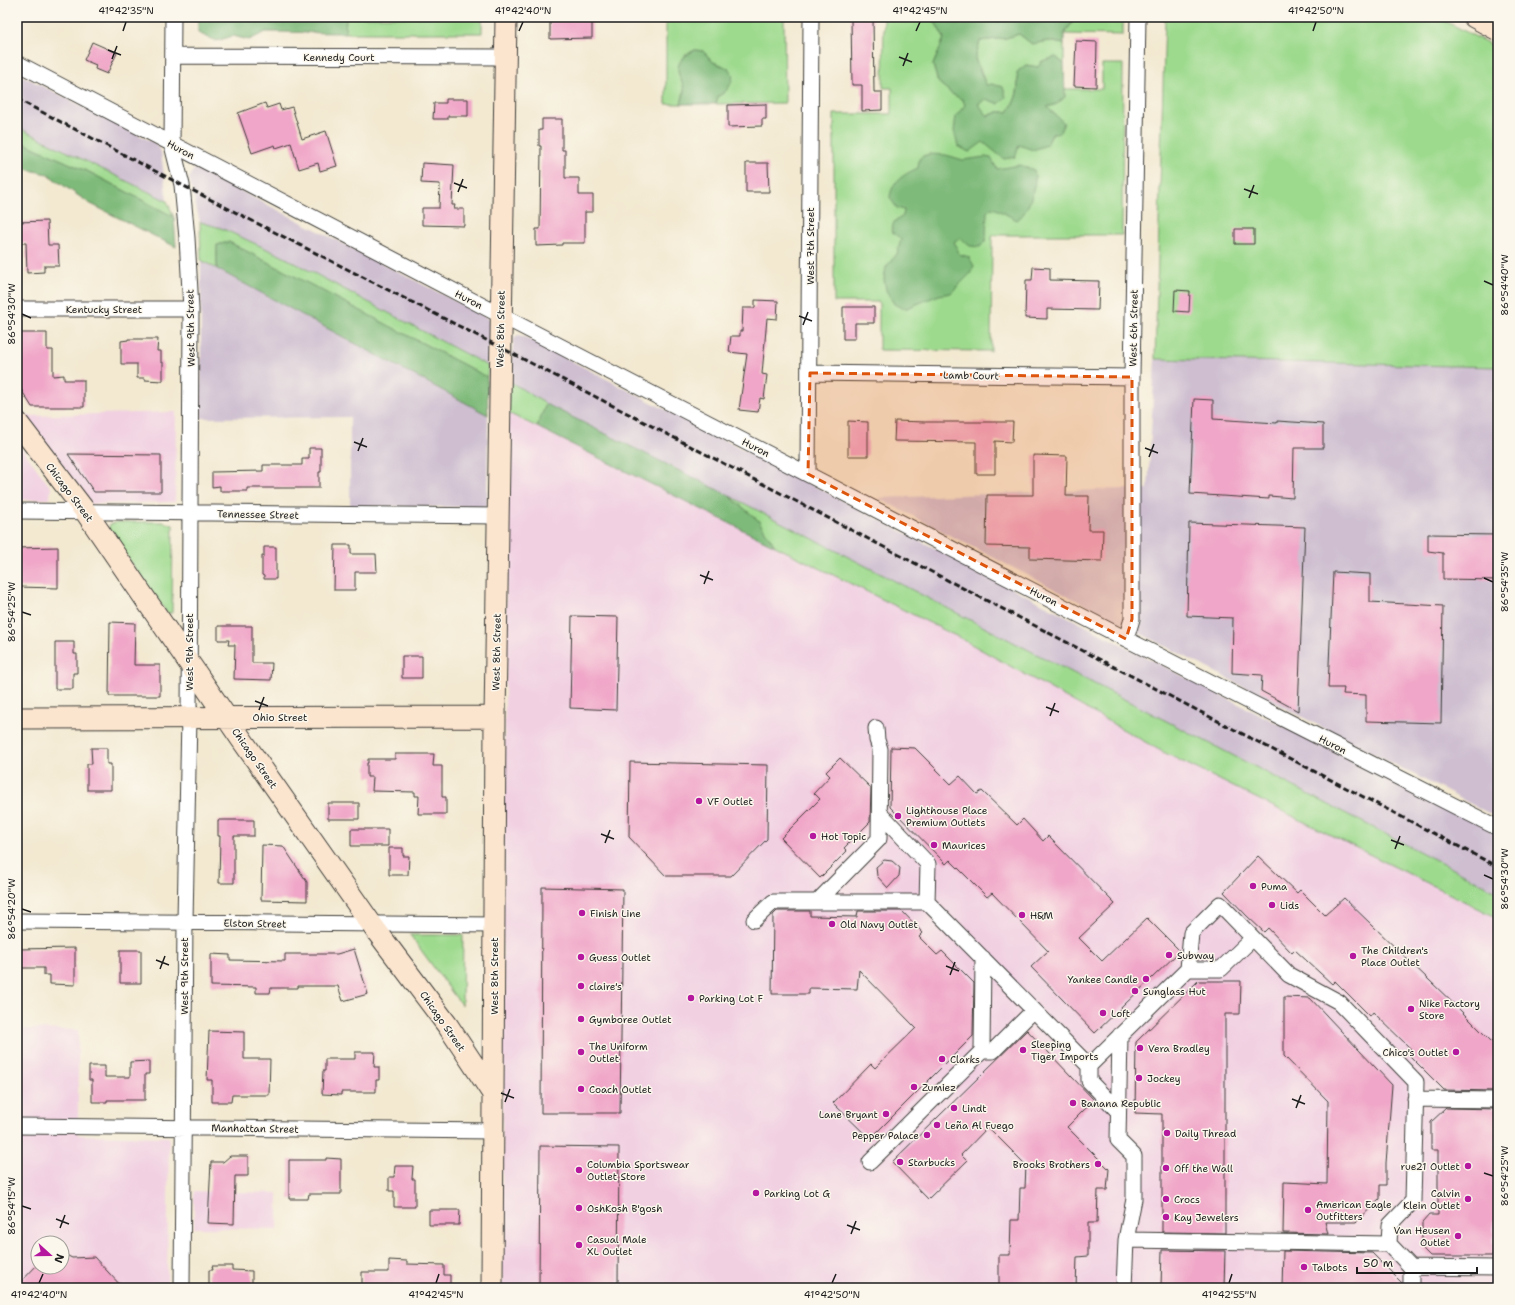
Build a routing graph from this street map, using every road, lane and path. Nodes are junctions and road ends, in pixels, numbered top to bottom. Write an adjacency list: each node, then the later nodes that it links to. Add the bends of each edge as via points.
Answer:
1 (173, 17): 7 (street, West 9th Street)
2 (506, 17): 8 (street, West 8th Street)
3 (811, 17): 14 (street, West 7th Street)
4 (1138, 17): 15 (street, West 6th Street)
5 (1474, 17): 6 (street)
6 (1498, 30)
7 (173, 56): 8 (street, Kennedy Court); 10 (street, West 9th Street)
8 (505, 57): 13 (street, West 8th Street)
9 (17, 63): 10 (street, Huron)
10 (172, 145): 11 (street, West 9th Street, via 182,185); 13 (street, Huron)
11 (191, 308): 12 (street, Kentucky Street); 20 (street, West 9th Street)
12 (17, 309)
13 (500, 315): 17 (street, Huron); 21 (street, West 8th Street)
14 (810, 373): 15 (street, Lamb Court); 17 (street, West 7th Street)
15 (1132, 376): 22 (street, West 6th Street, via 1132,619)
16 (17, 422): 19 (street, Chicago Street)
17 (808, 474): 22 (street, Huron)
18 (17, 511): 19 (street, Tennessee Street)
19 (85, 511): 20 (street, Tennessee Street); 23 (street, Chicago Street)
20 (189, 513): 21 (street, Tennessee Street); 23 (street, West 9th Street)
21 (498, 516): 27 (street, West 8th Street)
22 (1126, 639): 30 (street, Huron)
23 (188, 662): 24 (street, West 9th Street); 25 (street, Chicago Street)
24 (189, 717): 25 (street, Ohio Street); 26 (street, Ohio Street); 35 (street, West 9th Street)
25 (226, 717): 27 (street, Ohio Street); 37 (street, Chicago Street)
26 (17, 718)
27 (495, 718): 36 (street, West 8th Street)
28 (876, 728): 29 (street, via 876,740 880,749)
29 (880, 813): 31 (street, via 880,839); 32 (street, via 928,864)
30 (1498, 828)
31 (817, 902): 32 (street); 33 (street, via 773,902)
32 (927, 902): 39 (street)
33 (754, 920)
34 (17, 921): 35 (street, Elston Street)
35 (185, 921): 37 (street, Elston Street); 50 (street, West 9th Street)
36 (494, 924): 37 (street, Elston Street); 45 (street, West 8th Street)
37 (372, 925): 45 (street, Chicago Street, via 448,1026)
38 (1253, 938): 40 (street, via 1221,969); 40 (street, via 1220,904 1190,933); 46 (street, via 1289,974 1339,1002 1416,1082)
39 (983, 958): 41 (street); 43 (street)
40 (1188, 969): 42 (street)
41 (1034, 1010): 43 (street, via 993,1051); 44 (street)
42 (1120, 1035): 44 (street); 48 (street)
43 (982, 1051): 52 (street)
44 (1089, 1066): 48 (street, via 1089,1081)
45 (493, 1094): 51 (street, West 8th Street)
46 (1415, 1099): 47 (street); 54 (street, via 1413,1201 1390,1225)
47 (1498, 1100)
48 (1118, 1112): 53 (street, via 1118,1140 1134,1156 1134,1199)
49 (17, 1126): 50 (street, Manhattan Street)
50 (184, 1127): 51 (street, Manhattan Street); 57 (street, West 9th Street)
51 (493, 1131): 58 (street, West 8th Street)
52 (870, 1162)
53 (1126, 1240): 54 (street); 59 (street)
54 (1389, 1244): 55 (street)
55 (1411, 1267): 56 (street); 60 (street)
56 (1498, 1268)
57 (182, 1288)
58 (492, 1288)
59 (1124, 1288)
60 (1411, 1288)

